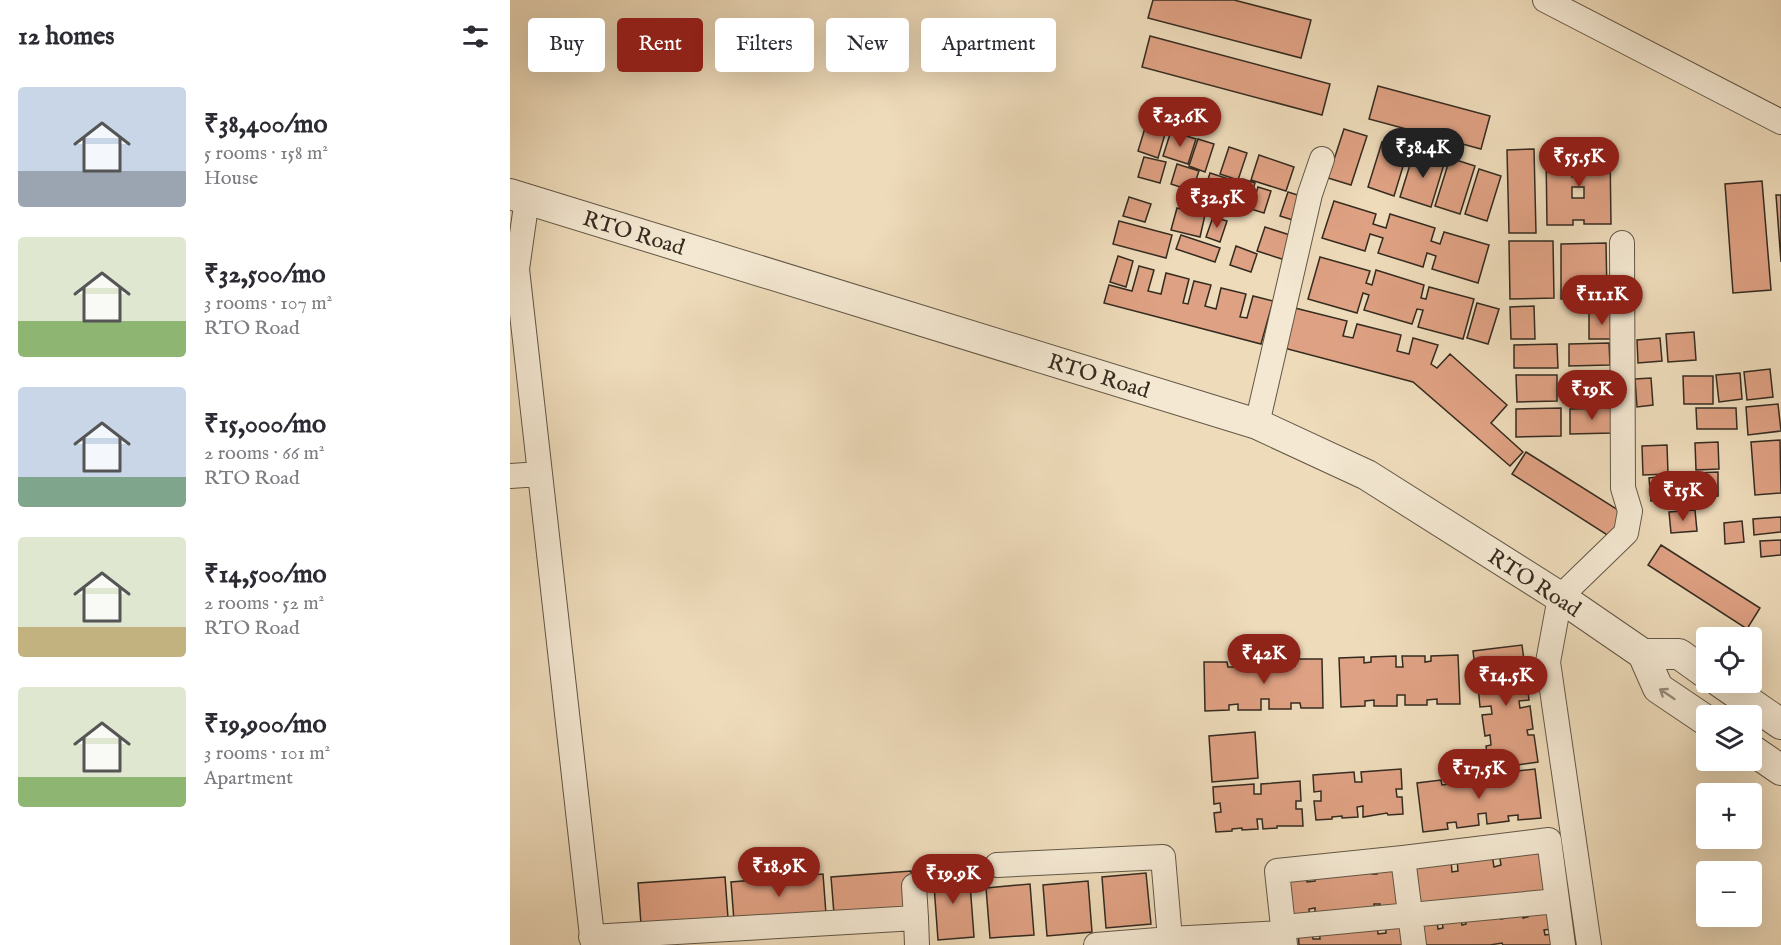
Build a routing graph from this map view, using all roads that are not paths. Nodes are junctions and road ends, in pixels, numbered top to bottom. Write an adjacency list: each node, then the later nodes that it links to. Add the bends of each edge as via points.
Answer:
1 (1545, 0): 2 (street)
2 (1781, 122)
3 (1322, 159): 6 (street, via 1310,194)
4 (519, 196): 6 (street, RTO Road); 7 (street, via 517,269)
5 (1622, 243): 9 (street, via 1623,488 1630,511 1626,533)
6 (1257, 424): 9 (street, RTO Road, via 1367,475)
7 (540, 474): 8 (street); 25 (street)
8 (510, 476)
9 (1560, 597): 10 (street, RTO Road); 30 (street, via 1548,662)
10 (1643, 654): 11 (street, via 1679,654); 13 (street, one-way to 10, via 1658,688)
11 (1696, 666)
12 (1736, 693): 14 (street)
13 (1696, 714)
14 (1781, 724)
15 (1762, 757): 16 (street)
16 (1781, 770)
17 (1403, 858): 20 (street, via 1549,840); 21 (street); 23 (street, via 1277,871)
18 (998, 865): 24 (street, via 1163,857)
19 (914, 886): 22 (street)
20 (1557, 901): 21 (street); 29 (street)
21 (1411, 915): 23 (street); 28 (street)
22 (916, 918): 25 (street); 26 (street)
23 (1284, 935): 24 (street)
24 (1170, 939): 27 (street)
25 (592, 941)
26 (917, 945)
27 (1096, 945)
28 (1414, 945)
29 (1563, 945)
30 (1589, 945)

